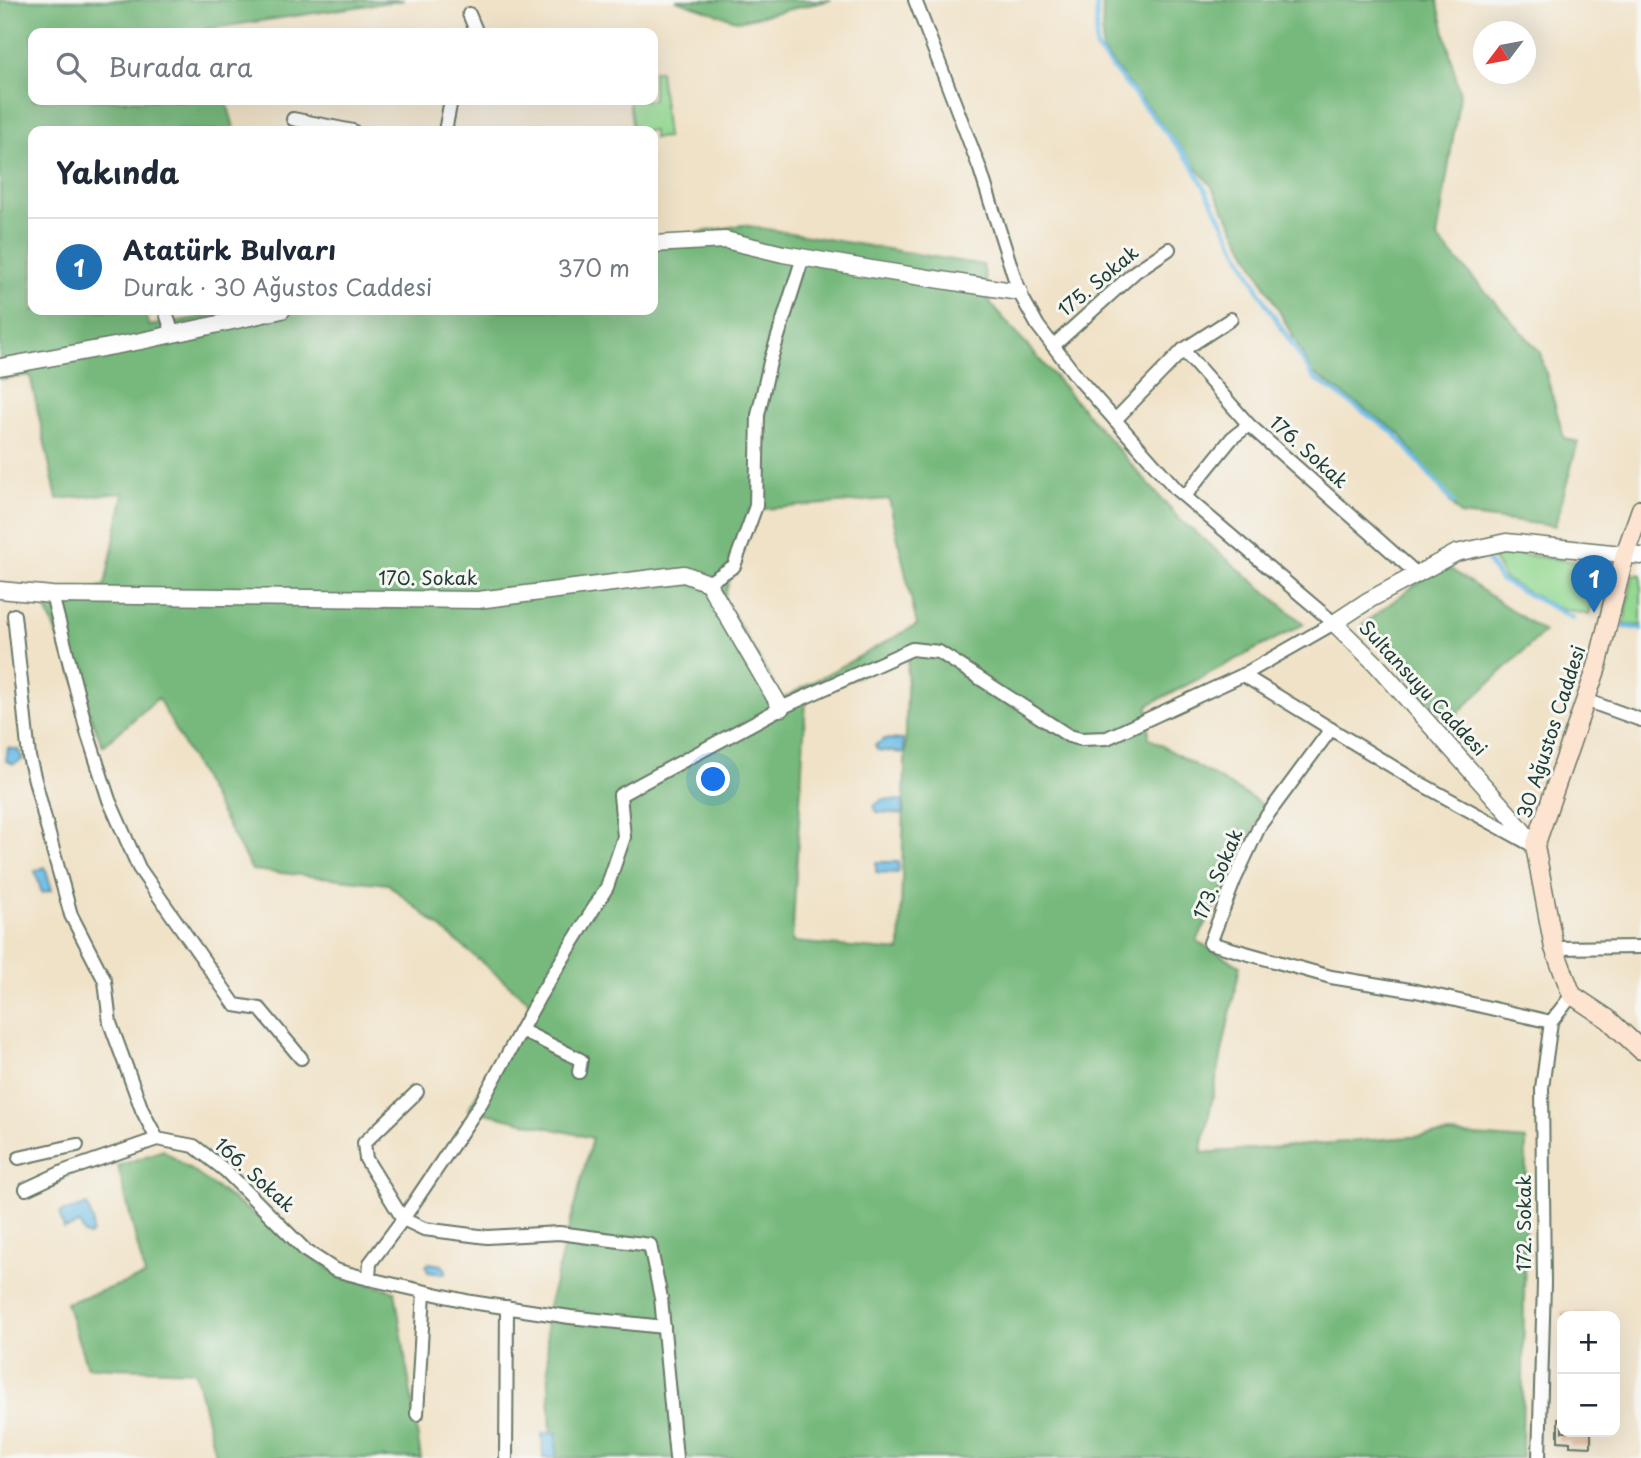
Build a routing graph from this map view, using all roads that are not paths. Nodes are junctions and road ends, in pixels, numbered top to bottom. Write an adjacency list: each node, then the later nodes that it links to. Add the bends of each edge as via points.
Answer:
1 (915, 0): 11 (street, via 980,169)
2 (469, 14): 3 (street)
3 (475, 28)
4 (450, 105): 7 (street)
5 (293, 119): 6 (street)
6 (312, 126)
7 (446, 126)
8 (658, 243): 10 (street, via 725,240)
9 (1169, 249): 16 (street, 175. Sokak, via 1136,271)
10 (803, 257): 11 (street); 25 (street, via 758,415 756,506 734,566)
11 (1019, 292): 16 (street)
12 (167, 315): 15 (street)
13 (259, 315): 15 (street)
14 (1231, 319): 17 (street)
15 (173, 334): 18 (street)
16 (1053, 346): 19 (street)
17 (1183, 351): 19 (street); 20 (street, 176. Sokak)
18 (0, 366)
19 (1115, 420): 21 (street)
20 (1249, 425): 21 (street, via 1232,438); 24 (street, 176. Sokak)
21 (1185, 496): 29 (street)
22 (1641, 509): 23 (main road, 30 Ağustos Caddesi)
23 (1633, 554): 24 (street, Sultansuyu Caddesi, via 1506,542 1456,553); 31 (main road, 30 Ağustos Caddesi)
24 (1417, 574): 29 (street, Sultansuyu Caddesi)
25 (708, 583): 27 (street, 170. Sokak, via 684,574 478,600); 32 (street)
26 (0, 590): 27 (street, 170. Sokak)
27 (52, 595): 42 (street, via 104,787 139,868 235,1005 260,1009)
28 (14, 615): 45 (street, via 29,757 56,863 71,915 105,981 110,1023)
29 (1335, 623): 30 (street); 35 (street, Sultansuyu Caddesi)
30 (1243, 675): 32 (street, via 1107,738 1093,740 1069,736 939,652 912,649); 34 (street)
31 (1585, 700): 33 (street); 35 (main road, 30 Ağustos Caddesi)
32 (782, 708): 40 (street, via 620,795 624,836 607,887)
33 (1641, 720)
34 (1331, 729): 35 (street); 39 (street, 173. Sokak, via 1260,825 1210,943 1331,977)
35 (1535, 846): 37 (main road, Sultansuyu Caddesi)
36 (1641, 947): 37 (street)
37 (1554, 948): 38 (main road, Sultansuyu Caddesi)
38 (1572, 995): 39 (street); 41 (main road, via 1608,1019)
39 (1551, 1022): 57 (street, 172. Sokak, via 1542,1088 1544,1284)
40 (521, 1030): 43 (street, via 581,1060); 49 (street, via 481,1103)
41 (1641, 1050)
42 (301, 1058)
43 (579, 1072)
44 (417, 1092): 49 (street, via 364,1143 366,1159)
45 (157, 1139): 48 (street, 166. Sokak); 50 (street, 166. Sokak, via 194,1146 226,1171 306,1251 335,1270)
46 (77, 1144): 47 (street)
47 (19, 1158)
48 (26, 1189)
49 (403, 1219): 50 (street, via 370,1263); 53 (street, via 424,1228 487,1237 559,1233 650,1245)
50 (369, 1279): 51 (street, 166. Sokak)
51 (425, 1292): 52 (street, 166. Sokak); 54 (street)
52 (507, 1307): 53 (street, 166. Sokak); 55 (street)
53 (664, 1327): 56 (street)
54 (417, 1414)
55 (506, 1458)
56 (676, 1458)
57 (1539, 1458)

